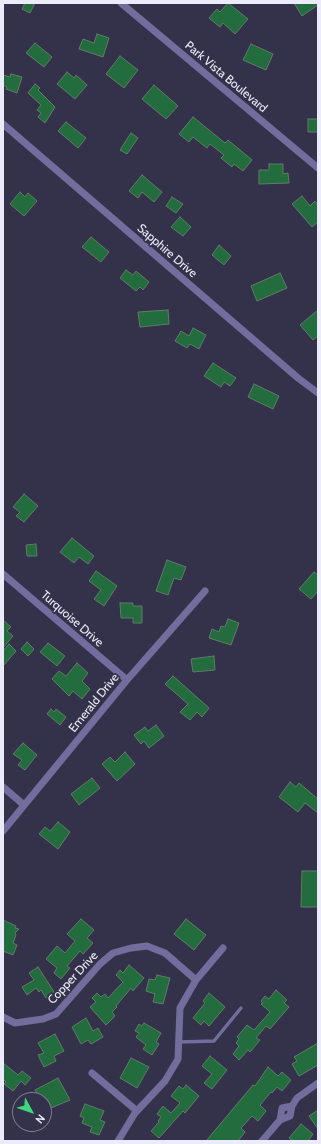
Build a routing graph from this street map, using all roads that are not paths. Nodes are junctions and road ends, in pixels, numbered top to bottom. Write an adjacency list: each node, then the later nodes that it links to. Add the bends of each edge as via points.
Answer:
1 (120, 3): 3 (street, Park Vista Boulevard)
2 (3, 124): 4 (street, Sapphire Drive)
3 (318, 168)
4 (318, 393)
5 (3, 574): 7 (street, Turquoise Drive)
6 (205, 591): 7 (street, Emerald Drive)
7 (127, 680): 9 (street, Emerald Drive)
8 (3, 787): 9 (street)
9 (24, 805): 10 (street, Emerald Drive)
10 (3, 831)
11 (223, 948): 12 (street)
12 (196, 980): 14 (street, Copper Drive, via 165,953 147,946 131,948 113,953 100,964 56,1014 43,1019 15,1023); 15 (street, via 180,1008)
13 (241, 1008): 15 (lane, via 214,1041)
14 (3, 1017)
15 (179, 1042): 18 (street, via 178,1059 165,1081)
16 (92, 1073): 18 (street)
17 (318, 1083): 20 (street, via 304,1091 292,1106 282,1108 280,1120)
18 (137, 1111): 19 (street)
19 (118, 1141)
20 (262, 1141)

